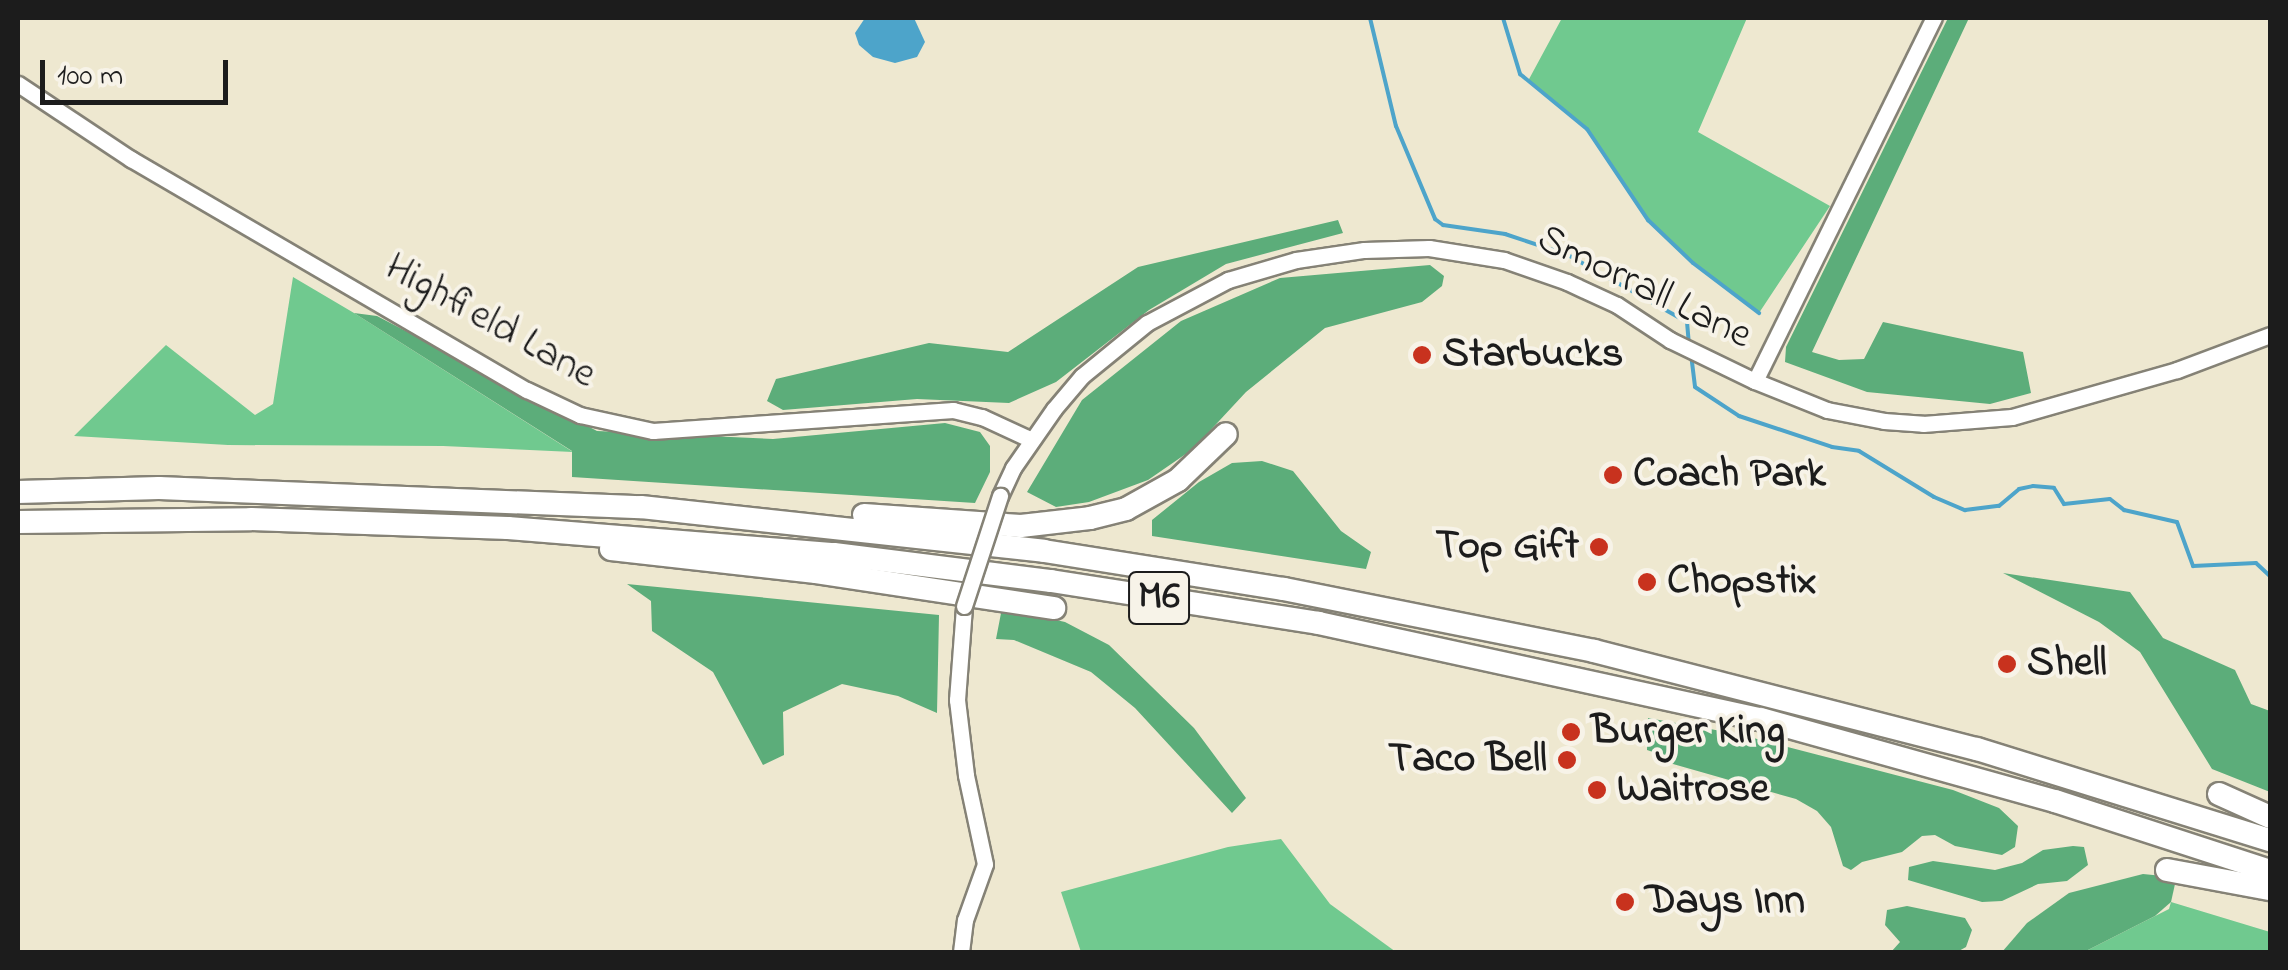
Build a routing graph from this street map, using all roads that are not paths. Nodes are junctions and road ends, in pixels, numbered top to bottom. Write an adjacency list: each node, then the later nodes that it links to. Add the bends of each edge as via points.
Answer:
1 (1934, 18): 4 (street)
2 (18, 84): 6 (street, Highfield Lane, via 130,160 580,416 653,431 953,410)
3 (2270, 336): 4 (street, Smorrall Lane, via 2086,399 1985,421 1884,421 1827,410)
4 (1755, 381): 6 (street, Smorrall Lane, via 1567,282 1504,260 1399,247 1296,260 1228,280 1147,322 1082,376)
5 (1226, 434): 8 (highway, via 1178,480 1126,509 1064,523)
6 (1032, 440): 18 (street, bridge, via 1000,496 964,606 957,700 985,864 964,920)
7 (18, 492): 8 (highway, M6, via 159,488)
8 (641, 508): 14 (highway, M6, via 1044,551 1428,615 1864,718)
9 (251, 519): 10 (highway, M6); 11 (highway, via 816,572); 16 (highway, M6, via 508,528 834,554 1319,624 1760,719 2055,801)
10 (18, 522)
11 (1054, 608)
12 (2218, 794): 13 (highway)
13 (2270, 817)
14 (2270, 840)
15 (2167, 870): 17 (highway)
16 (2270, 872)
17 (2270, 890)
18 (961, 952)

